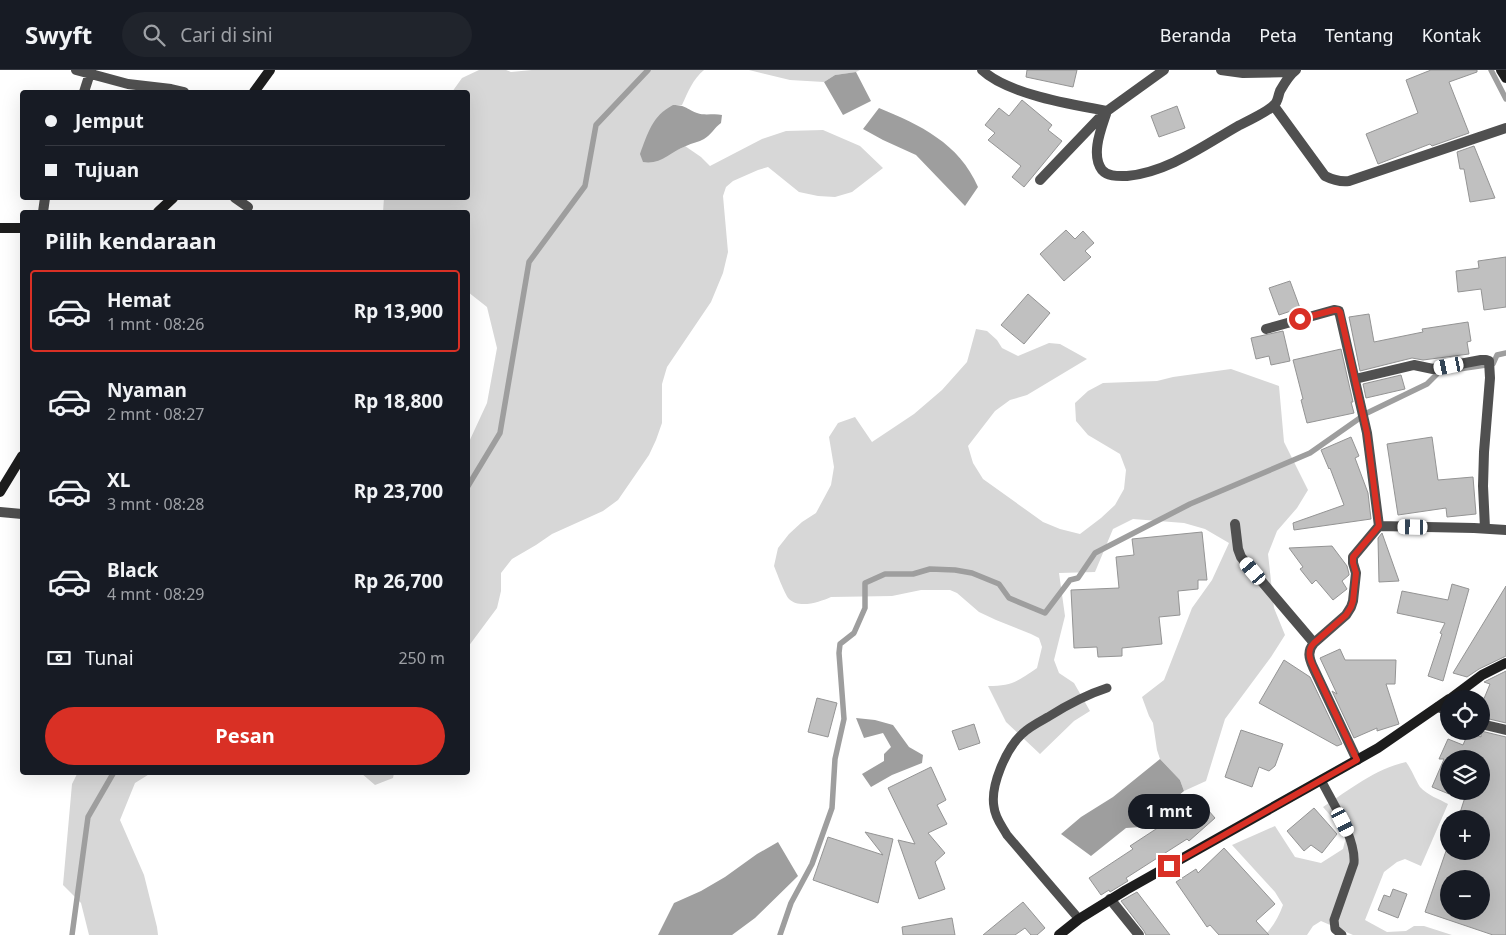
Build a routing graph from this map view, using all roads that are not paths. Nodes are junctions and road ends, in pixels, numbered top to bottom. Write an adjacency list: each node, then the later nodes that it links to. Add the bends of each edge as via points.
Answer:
1 (76, 70): 8 (street)
2 (270, 70): 12 (street)
3 (982, 70): 14 (street, via 1003,84 1024,91)
4 (1164, 70): 14 (street)
5 (1221, 70): 7 (street, via 1243,73)
6 (1502, 70): 9 (street)
7 (1294, 71): 13 (street)
8 (90, 72): 10 (street); 11 (street, via 128,84)
9 (1506, 78)
10 (85, 90)
11 (175, 90)
12 (255, 90)
13 (1274, 106): 14 (street, via 1176,162 1147,173 1121,176 1105,173 1099,164 1098,145); 15 (street, via 1325,176 1341,182)
14 (1107, 110): 16 (street)
15 (1506, 128)
16 (1040, 180)
17 (171, 200): 20 (street)
18 (238, 200): 19 (street)
19 (248, 207)
20 (160, 210)
21 (0, 228): 22 (street)
22 (20, 228)
23 (1266, 329): 24 (street, via 1338,310)
24 (1355, 380): 30 (street, via 1367,433); 31 (street, via 1414,365 1433,369 1486,360 1490,365 1484,452)
25 (20, 459): 26 (street)
26 (0, 492)
27 (0, 512): 28 (street)
28 (20, 514)
29 (1235, 524): 33 (street, via 1241,557)
30 (1379, 526): 31 (street); 33 (street, via 1353,557 1356,573 1353,601 1346,615)
31 (1485, 528): 32 (street)
32 (1506, 530)
33 (1314, 643): 40 (street, via 1309,651 1311,661)
34 (1506, 663): 36 (street)
35 (1107, 688): 43 (lane, via 1072,703 1021,734 1007,755 993,792 998,821 1007,835)
36 (1461, 690)
37 (1438, 707): 40 (street)
38 (1490, 726): 39 (street)
39 (1506, 730)
40 (1357, 760): 41 (street)
41 (1321, 780): 42 (street); 46 (lane, via 1350,836 1355,857 1334,920 1334,929)
42 (1110, 900): 43 (street); 45 (street)
43 (1078, 919): 44 (street)
44 (1061, 935)
45 (1139, 935)
46 (1342, 935)

